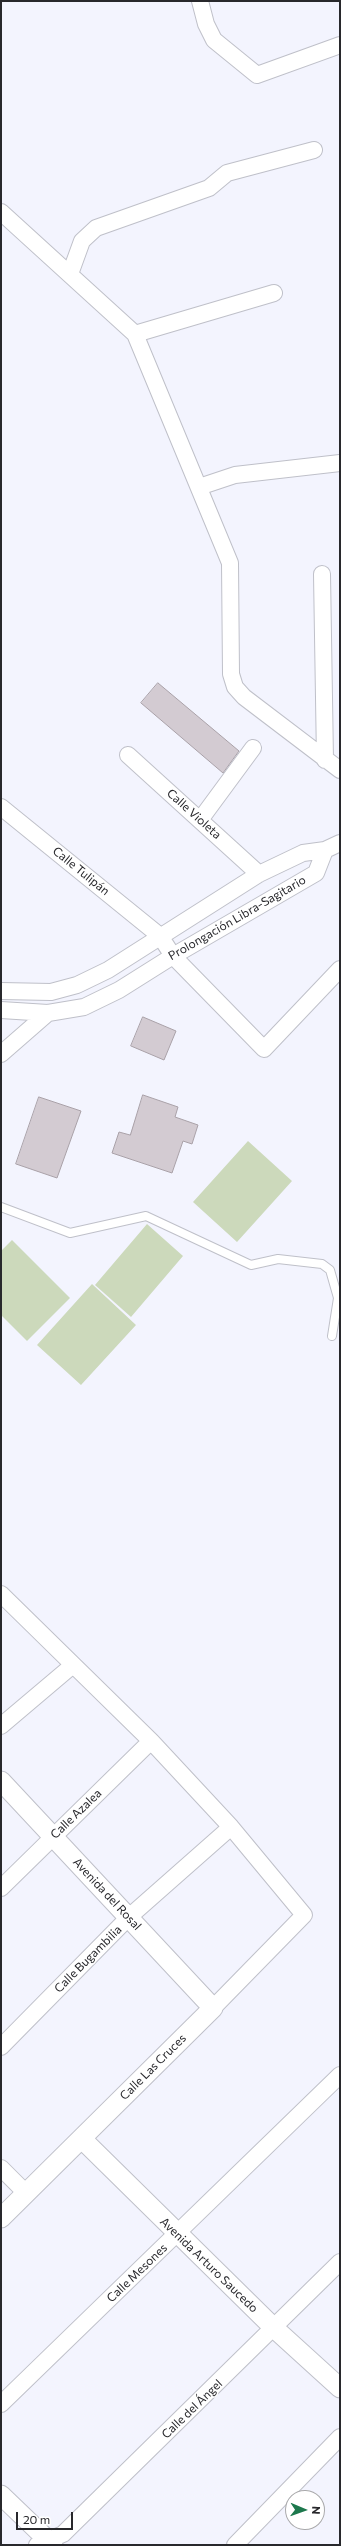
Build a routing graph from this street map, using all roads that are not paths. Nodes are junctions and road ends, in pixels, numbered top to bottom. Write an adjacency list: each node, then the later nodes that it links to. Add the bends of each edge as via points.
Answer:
1 (200, 1): 2 (street, via 206,24 214,40 257,75)
2 (340, 45)
3 (314, 150): 5 (street, via 227,173 209,188 96,228 82,241)
4 (1, 212): 5 (street)
5 (70, 274): 7 (street)
6 (274, 293): 7 (street)
7 (135, 334): 9 (street)
8 (340, 463): 9 (street, via 235,475)
9 (199, 487): 13 (street, via 230,563 231,674 235,687 244,697)
10 (322, 574): 13 (street)
11 (252, 748): 16 (street)
12 (128, 755): 16 (street, Calle Violeta)
13 (325, 760): 14 (street)
14 (340, 770)
15 (1, 807): 20 (street, Calle Tulipán)
16 (200, 820): 19 (street, Calle Violeta)
17 (340, 843): 18 (street)
18 (325, 850): 19 (street, Prolongación Libra-Sagitario, via 303,853); 21 (street, Prolongación Libra-Sagitario, via 316,872)
19 (259, 874): 20 (street, Prolongación Libra-Sagitario)
20 (160, 936): 21 (street, Calle Tulipán); 23 (street, Prolongación Libra-Sagitario, via 108,970 77,985 51,992)
21 (173, 956): 22 (street, Calle Tulipán, via 264,1048); 25 (street, Prolongación Libra-Sagitario, via 119,990 84,1007)
22 (340, 969)
23 (1, 991)
24 (1, 1010): 25 (street, Prolongación Libra-Sagitario)
25 (48, 1013): 26 (street)
26 (1, 1054)
27 (1, 1207): 28 (lane, via 70,1233 146,1216 251,1265 278,1259 322,1264 330,1270 338,1298)
28 (332, 1336)
29 (1, 1594): 30 (street)
30 (73, 1665): 31 (street); 32 (street)
31 (1, 1726)
32 (151, 1741): 34 (street); 35 (street, Calle Azalea)
33 (1, 1781): 35 (street, Avenida del Rosal)
34 (231, 1827): 37 (street, Calle Bugambilia); 38 (street, Calle Las Cruces, via 304,1915)
35 (53, 1837): 36 (street, Calle Azalea); 37 (street, Avenida del Rosal)
36 (1, 1888)
37 (129, 1917): 38 (street, Avenida del Rosal); 39 (street, Calle Bugambilia)
38 (213, 2008): 41 (street, Calle Las Cruces)
39 (1, 2047)
40 (340, 2075): 45 (street, Calle Mesones)
41 (82, 2139): 43 (street, Calle Las Cruces); 45 (street, Avenida Arturo Saucedo)
42 (1, 2168): 43 (street)
43 (26, 2193): 44 (street, Calle Las Cruces)
44 (1, 2218)
45 (177, 2234): 47 (street, Avenida Arturo Saucedo); 49 (street, Calle Mesones)
46 (340, 2262): 47 (street, Calle del Ángel)
47 (274, 2328): 48 (street, Avenida Arturo Saucedo); 52 (street, Calle del Ángel, via 63,2534)
48 (340, 2388)
49 (1, 2404)
50 (340, 2437): 53 (street)
51 (1, 2495): 52 (street)
52 (46, 2543)
53 (235, 2545)

